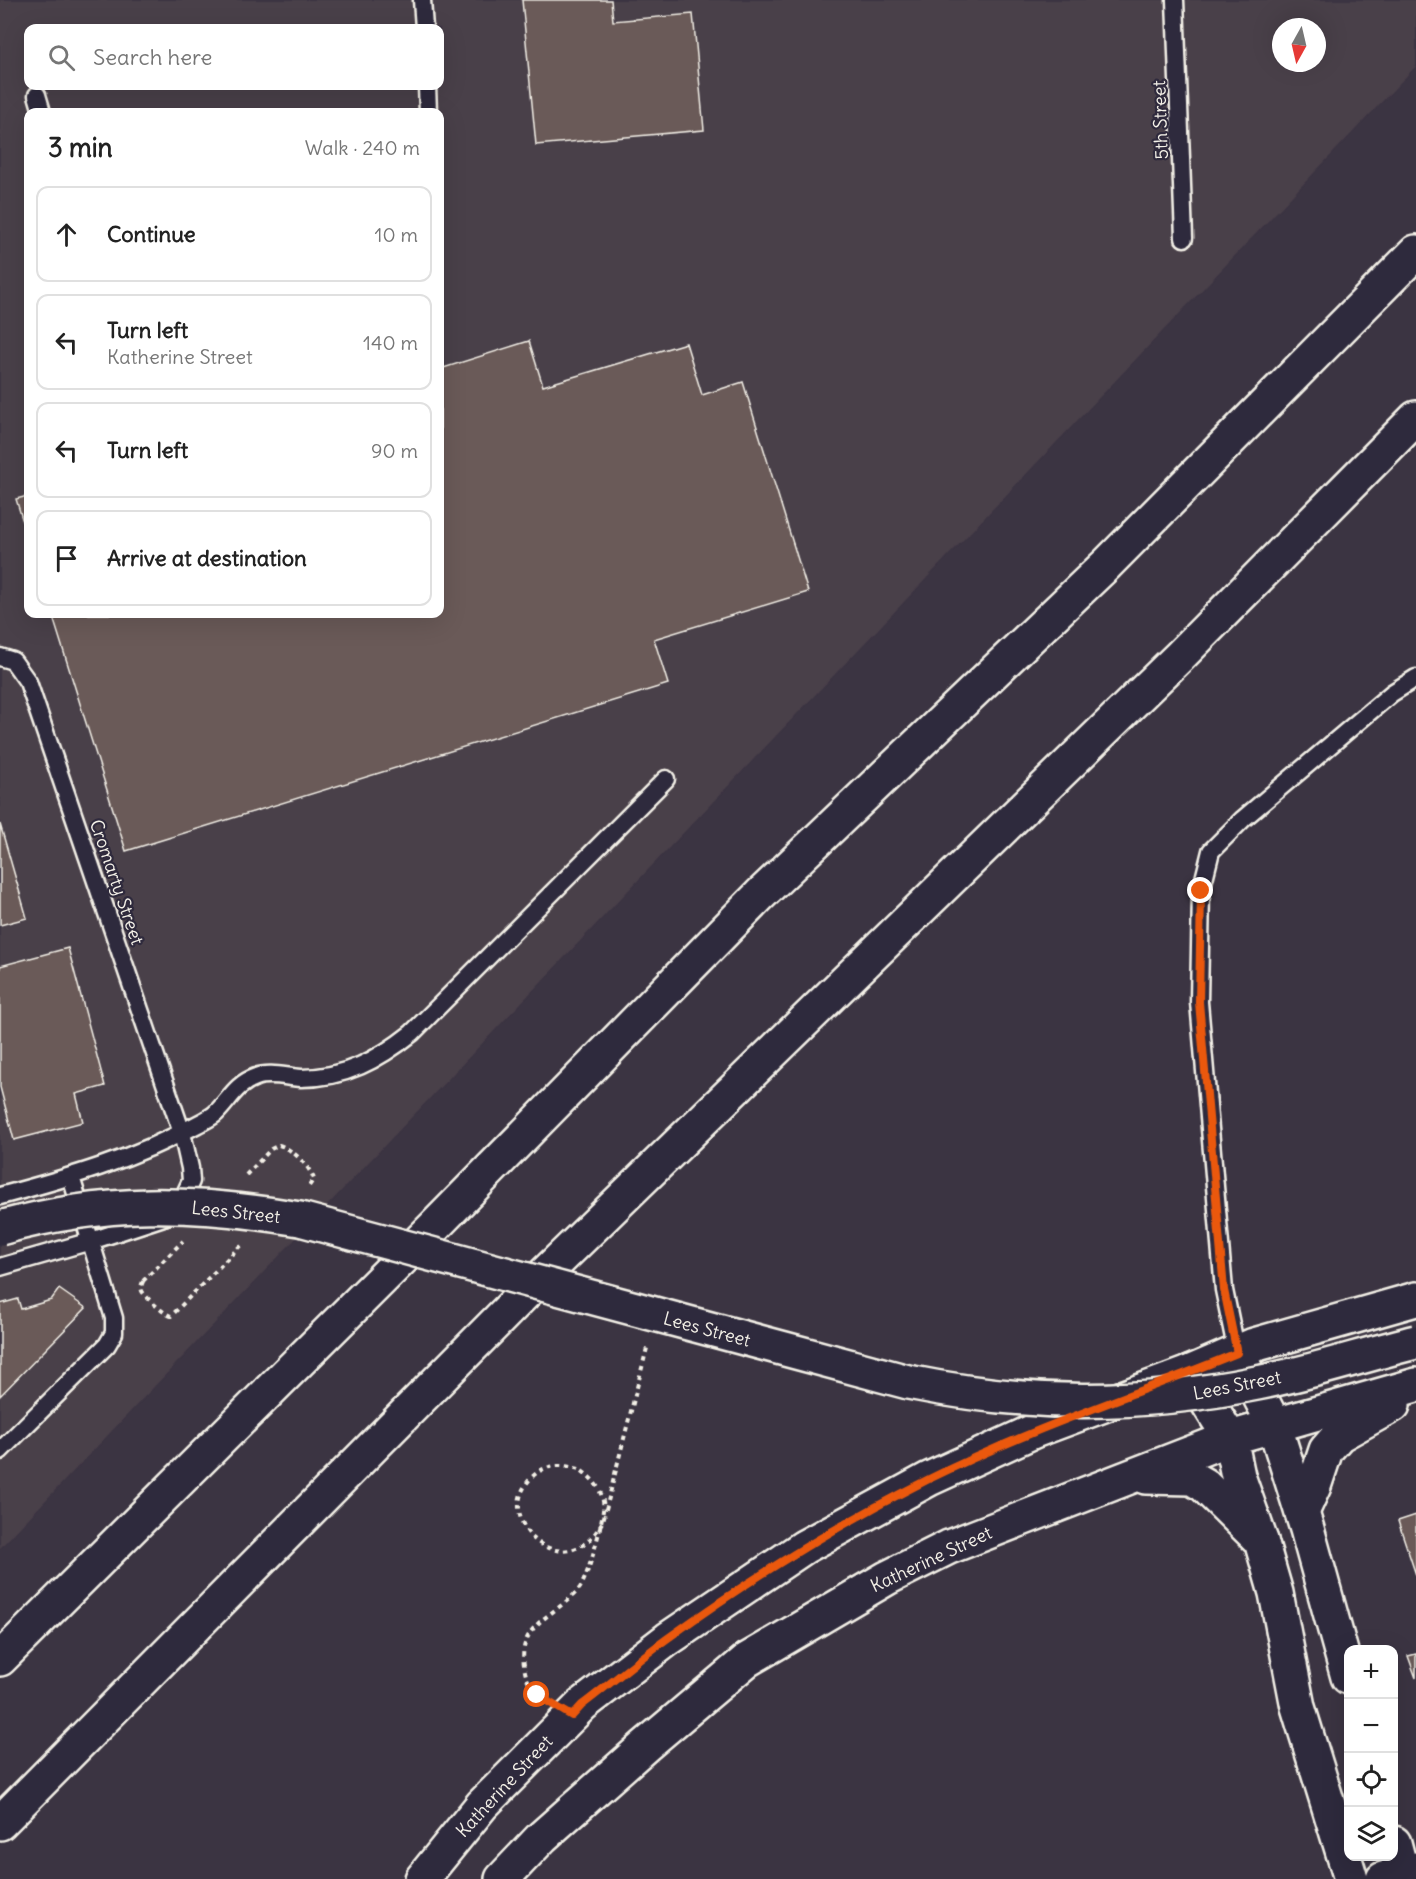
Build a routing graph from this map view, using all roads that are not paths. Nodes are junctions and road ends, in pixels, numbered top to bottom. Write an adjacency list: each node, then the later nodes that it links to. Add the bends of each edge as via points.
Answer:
1 (422, 0): 3 (lane)
2 (1175, 0): 8 (lane, 5th Street)
3 (424, 24)
4 (426, 90): 7 (lane)
5 (37, 95): 6 (lane)
6 (41, 108)
7 (428, 108)
8 (1184, 238)
9 (1416, 252): 32 (main road, via 1107,564 760,895 433,1228)
10 (1416, 418): 34 (main road, via 1180,656 524,1294)
11 (0, 657): 14 (lane, Cromarty Street, via 13,661 28,682)
12 (1416, 678): 22 (lane, via 1392,693 1210,851 1201,891 1199,1002 1224,1290)
13 (666, 779): 14 (lane, via 412,1033 388,1052 345,1073 321,1077 258,1076 238,1086 214,1115)
14 (182, 1132): 15 (lane, via 127,1158); 18 (lane, Cromarty Street, via 191,1181 177,1213)
15 (71, 1177): 16 (lane); 18 (lane)
16 (0, 1196)
17 (0, 1228): 21 (main road, Lees Street, bridge, via 120,1206 204,1207 300,1219 908,1382 1029,1400 1121,1401 1205,1392 1259,1383)
18 (91, 1241): 19 (lane, Cromarty Street); 28 (lane, via 114,1318 114,1333 107,1345)
19 (0, 1267)
20 (1416, 1299): 22 (main road, Katherine Street)
21 (1416, 1342)
22 (1237, 1353): 23 (main road, Katherine Street); 26 (main road)
23 (1189, 1372): 27 (main road); 35 (main road, Katherine Street, via 1034,1431 929,1479 804,1547 668,1638 582,1705 482,1805)
24 (1416, 1385): 26 (main road, Katherine Street)
25 (1416, 1394): 30 (main road, via 1339,1435 1326,1450)
26 (1274, 1424): 27 (main road, Katherine Street); 30 (main road)
27 (1230, 1438): 29 (main road, Katherine Street); 31 (main road, via 1241,1485)
28 (0, 1451)
29 (1127, 1478): 31 (main road, via 1192,1478); 36 (main road, Katherine Street, via 948,1547 747,1660 542,1837)
30 (1302, 1512): 33 (main road)
31 (1261, 1540): 37 (main road, via 1276,1593 1298,1707)
32 (0, 1659)
33 (1344, 1663)
34 (0, 1823)
35 (422, 1879)
36 (502, 1879)
37 (1351, 1879)

